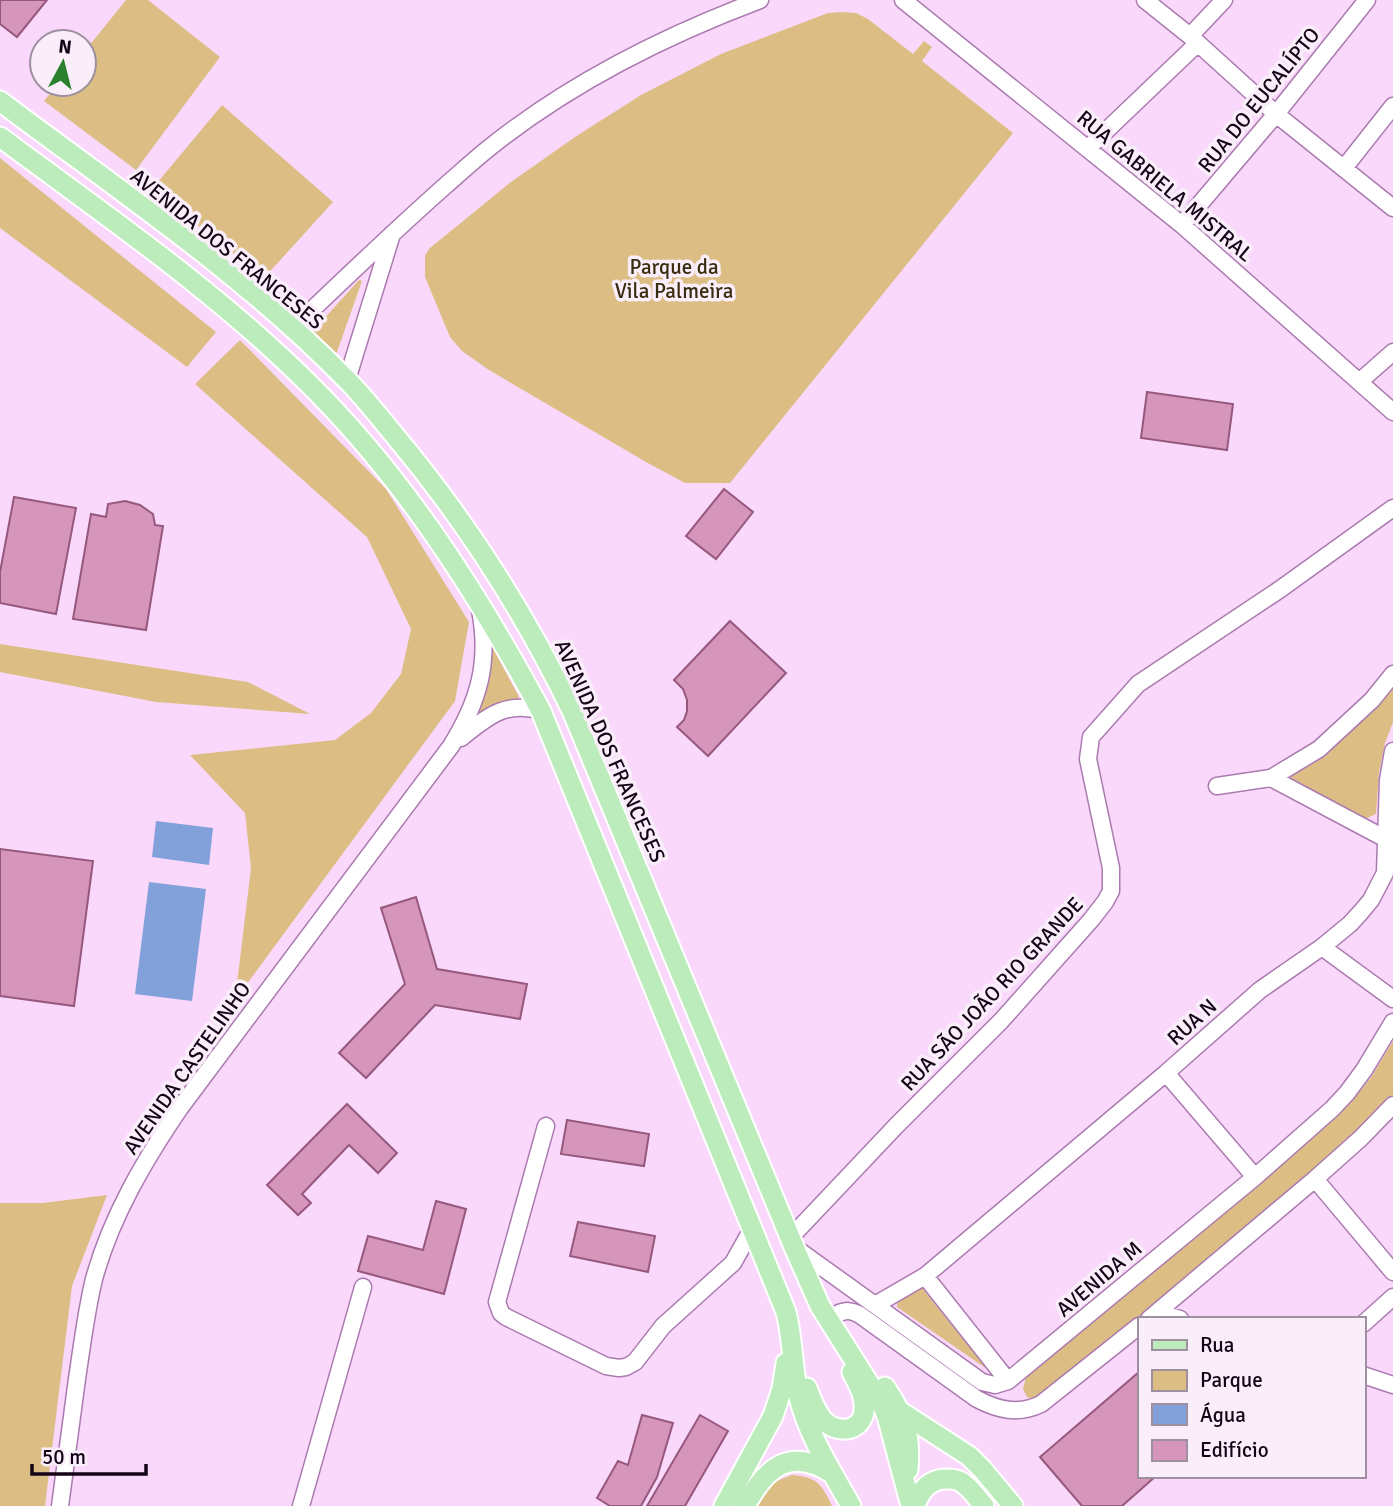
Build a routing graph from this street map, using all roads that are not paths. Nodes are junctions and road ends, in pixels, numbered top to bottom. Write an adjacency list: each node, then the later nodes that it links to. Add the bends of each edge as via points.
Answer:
1 (760, 0): 15 (street, via 678,34 554,102 490,147)
2 (1145, 0): 6 (street)
3 (1224, 0): 6 (street)
4 (1367, 0): 9 (street, RUA DO EUCALÍPTO)
5 (906, 1): 11 (street, RUA GABRIELA MISTRAL)
6 (1194, 39): 9 (street); 11 (street)
7 (0, 102): 16 (main road, AVENIDA DOS FRANCESES, via 191,244)
8 (1393, 106): 12 (street)
9 (1276, 114): 12 (street); 14 (street, RUA DO EUCALÍPTO)
10 (0, 137): 22 (main road, via 182,273 306,381 390,475)
11 (1088, 148): 14 (street, RUA GABRIELA MISTRAL)
12 (1345, 168): 13 (street)
13 (1393, 208)
14 (1182, 225): 19 (street, RUA GABRIELA MISTRAL)
15 (393, 232): 16 (street); 18 (street)
16 (293, 328): 18 (main road, AVENIDA DOS FRANCESES)
17 (1393, 352): 19 (street)
18 (347, 380): 40 (main road, AVENIDA DOS FRANCESES, via 414,458 471,535 554,674)
19 (1359, 382): 20 (street, RUA GABRIELA MISTRAL)
20 (1393, 412)
21 (1393, 508): 40 (street, RUA SÃO JOÃO RIO GRANDE, via 1138,684 1091,737 1088,759 1111,868 1111,891 1105,902 1001,1021 896,1126)
22 (478, 600): 24 (main road); 25 (street, AVENIDA CASTELINHO, via 484,629 481,677)
23 (1393, 674): 27 (street, via 1319,749)
24 (541, 711): 25 (street, AVENIDA CASTELINHO, via 515,707 500,711); 39 (main road)
25 (452, 746): 58 (street, AVENIDA CASTELINHO, via 180,1108 134,1183 94,1279)
26 (1393, 751): 29 (street, RUA N)
27 (1272, 778): 28 (street); 29 (street)
28 (1217, 786)
29 (1386, 839): 30 (street, RUA N)
30 (1389, 875): 31 (street, RUA N, via 1350,924)
31 (1322, 947): 32 (street); 34 (street, RUA N, via 1259,990)
32 (1393, 999)
33 (1393, 1022): 37 (street, AVENIDA M, via 1348,1093)
34 (1166, 1073): 37 (street); 42 (street, RUA N)
35 (1393, 1105): 38 (street)
36 (546, 1126): 39 (street, via 497,1302 506,1317 606,1366 626,1367 635,1362 663,1326 715,1277 723,1256)
37 (1255, 1177): 52 (street, AVENIDA M)
38 (1315, 1180): 41 (street); 47 (street)
39 (749, 1223): 49 (main road)
40 (792, 1242): 45 (street); 46 (main road, AVENIDA DOS FRANCESES)
41 (1393, 1272)
42 (925, 1276): 45 (street, RUA N); 52 (street)
43 (363, 1287): 59 (street)
44 (1393, 1297): 48 (street)
45 (875, 1305): 52 (street, via 982,1382)
46 (828, 1310): 49 (main road, via 863,1396 864,1413 853,1427 832,1427 817,1412); 54 (street, via 860,1315 977,1399); 55 (main road); 57 (main road, AVENIDA DOS FRANCESES, via 882,1404)
47 (1153, 1315)
48 (1365, 1322)
49 (790, 1327): 56 (main road, via 798,1395 811,1432); 60 (main road, via 779,1403)
50 (1138, 1327): 54 (street, via 1041,1404 1025,1410)
51 (1365, 1377): 53 (street)
52 (1008, 1381): 54 (street)
53 (1393, 1385)
54 (1002, 1409)
55 (901, 1412): 57 (main road, via 909,1443); 64 (main road, via 969,1456)
56 (834, 1474): 61 (main road, via 796,1462 777,1466 761,1479); 62 (main road)
57 (911, 1500): 63 (main road, via 935,1480 948,1479 963,1483)
58 (60, 1506)
59 (301, 1506)
60 (724, 1506)
61 (745, 1506)
62 (851, 1506)
63 (984, 1506)
64 (1013, 1506)

